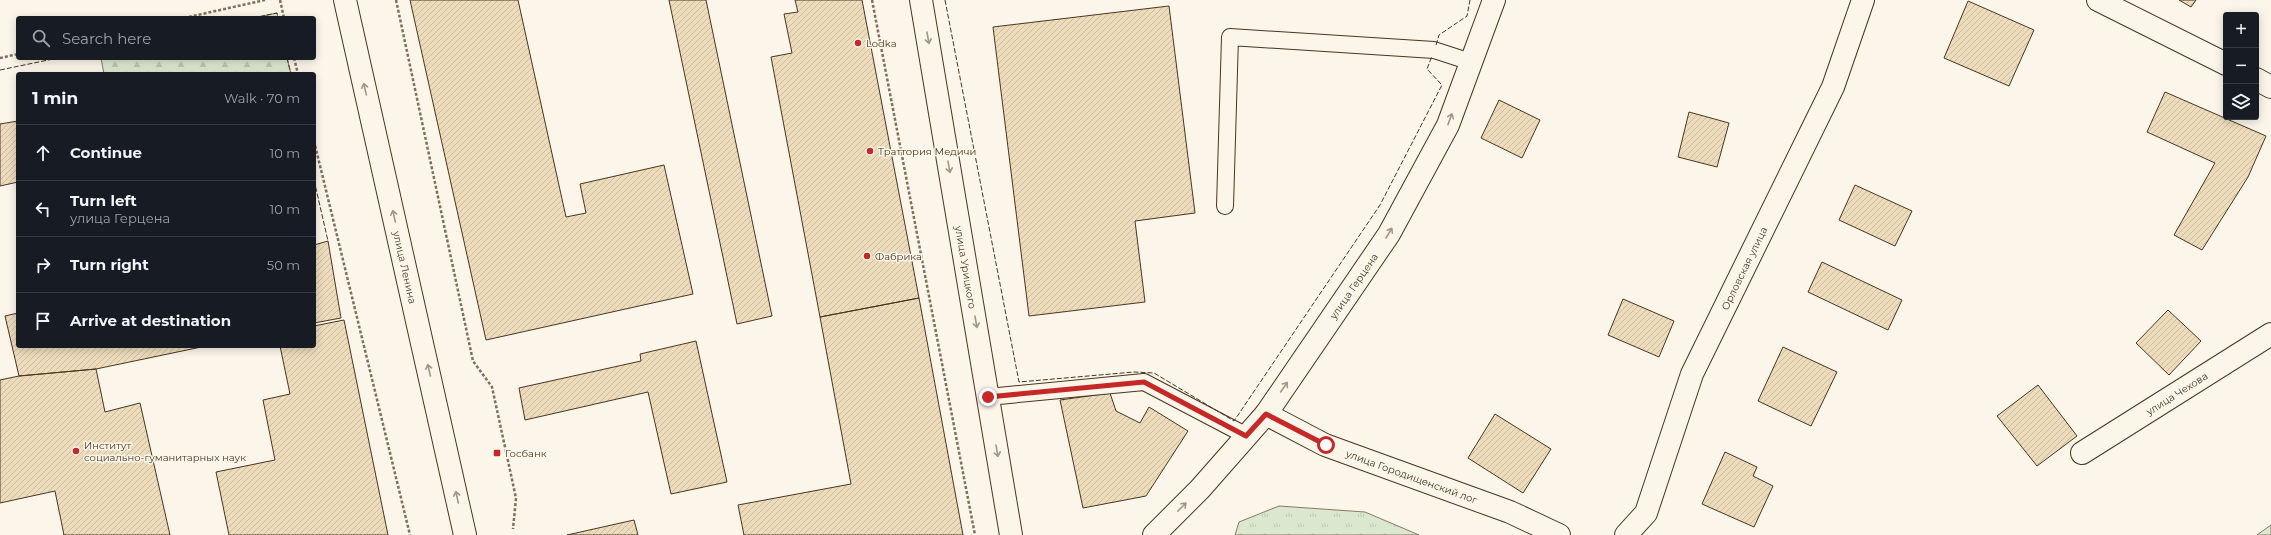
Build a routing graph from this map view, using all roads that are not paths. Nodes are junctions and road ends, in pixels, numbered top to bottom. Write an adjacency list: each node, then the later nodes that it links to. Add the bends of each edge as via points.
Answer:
1 (345, 0): 16 (street, улица Ленина, one-way to 1)
2 (921, 0): 12 (street, улица Урицкого, one-way to 12)
3 (1494, 0): 6 (street, улица Герцена)
4 (1863, 0): 20 (street, Орловская улица, via 1833,87 1692,374 1646,513)
5 (2098, 0): 7 (street)
6 (1471, 62): 10 (lane, via 1434,50 1230,37); 13 (street, улица Герцена, one-way to 6, via 1389,234 1448,125)
7 (2223, 62)
8 (2259, 81): 9 (street)
9 (2271, 87)
10 (1225, 206)
11 (2271, 334): 15 (street, улица Чехова)
12 (988, 397): 14 (lane, via 1144,382); 17 (street, улица Урицкого, one-way to 17)
13 (1266, 414): 14 (street, улица Герцена); 19 (street, улица Городищенский лог, via 1326,445 1510,512)
14 (1246, 436): 18 (street, улица Герцена, one-way to 14, via 1200,489)
15 (2082, 453)
16 (465, 535)
17 (1011, 535)
18 (1154, 535)
19 (1559, 535)
20 (1626, 535)

